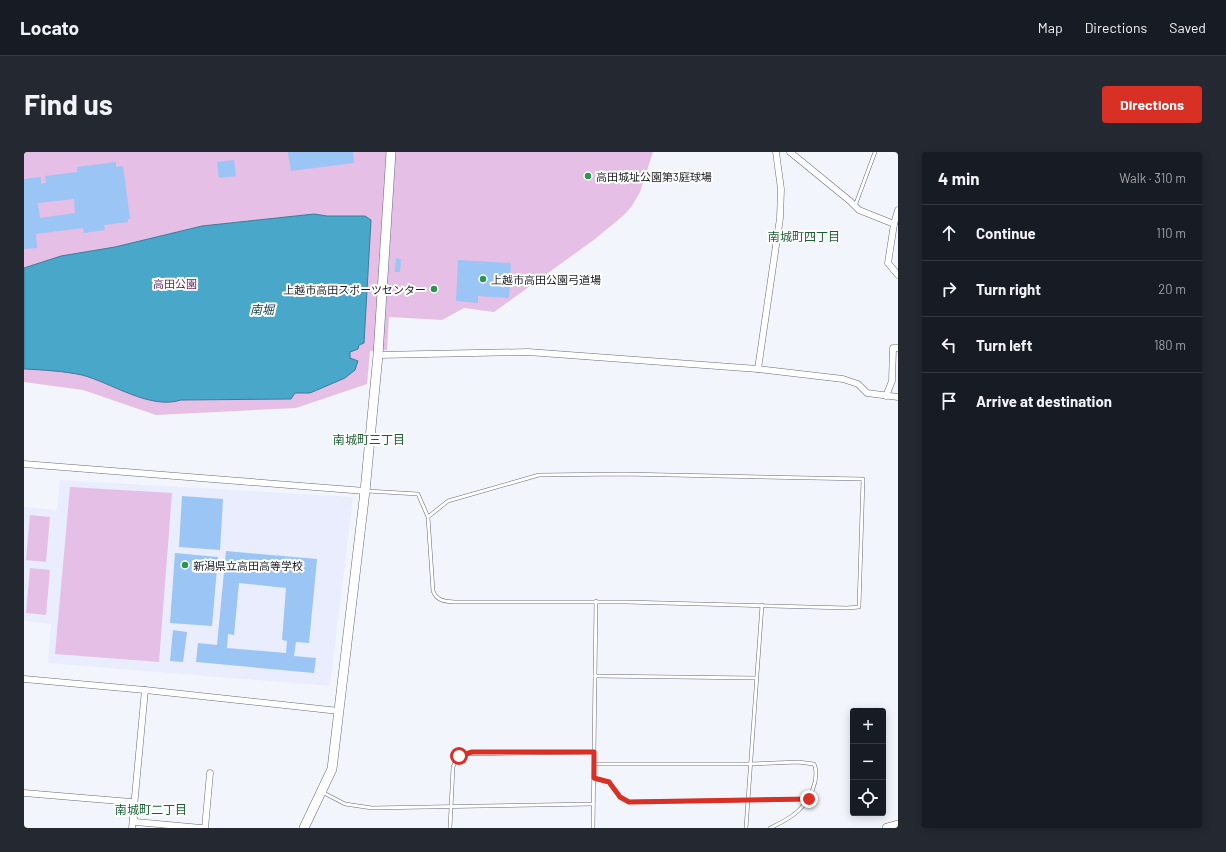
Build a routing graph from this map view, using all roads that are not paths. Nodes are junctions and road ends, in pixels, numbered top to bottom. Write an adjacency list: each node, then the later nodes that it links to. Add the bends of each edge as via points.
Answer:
1 (391, 152): 10 (street)
2 (776, 152): 11 (street, via 781,189 780,218)
3 (790, 152): 5 (street)
4 (875, 152): 5 (lane)
5 (855, 206): 7 (street)
6 (898, 211): 7 (street)
7 (894, 224): 8 (street, via 888,263)
8 (898, 274)
9 (898, 348): 12 (street, via 893,348 892,381)
10 (378, 355): 11 (street, via 528,352); 15 (street)
11 (758, 369): 12 (street, via 843,379 858,384 867,393)
12 (886, 396): 13 (street)
13 (898, 397)
14 (24, 464): 15 (street)
15 (364, 491): 16 (lane, via 418,494); 23 (street)
16 (428, 517): 17 (lane, via 433,591 440,600); 18 (lane, via 448,501 539,475 624,474 863,479 859,607)
17 (596, 601): 18 (lane); 19 (lane)
18 (762, 606): 20 (lane)
19 (595, 676): 20 (lane); 24 (lane)
20 (756, 678): 26 (lane)
21 (24, 679): 22 (street)
22 (145, 690): 23 (street); 35 (street)
23 (339, 711): 29 (street, via 332,769)
24 (594, 752): 25 (lane); 34 (lane, via 463,754 453,767)
25 (594, 764): 26 (lane); 28 (lane)
26 (750, 764): 31 (lane); 32 (lane, via 814,764 815,779)
27 (210, 774): 39 (street)
28 (594, 778): 31 (lane, via 609,782 620,797 629,802); 33 (lane)
29 (321, 791): 34 (lane, via 340,803 354,806); 40 (street)
30 (24, 793): 35 (street, via 131,802)
31 (747, 799): 32 (lane); 43 (lane)
32 (809, 799): 44 (lane, via 795,815)
33 (594, 804): 34 (lane); 42 (lane)
34 (450, 808): 41 (lane)
35 (133, 817): 37 (street); 38 (street, via 136,822)
36 (898, 824): 45 (street)
37 (132, 828)
38 (201, 828)
39 (205, 828)
40 (304, 828)
41 (450, 828)
42 (593, 828)
43 (746, 828)
44 (770, 828)
45 (887, 828)

